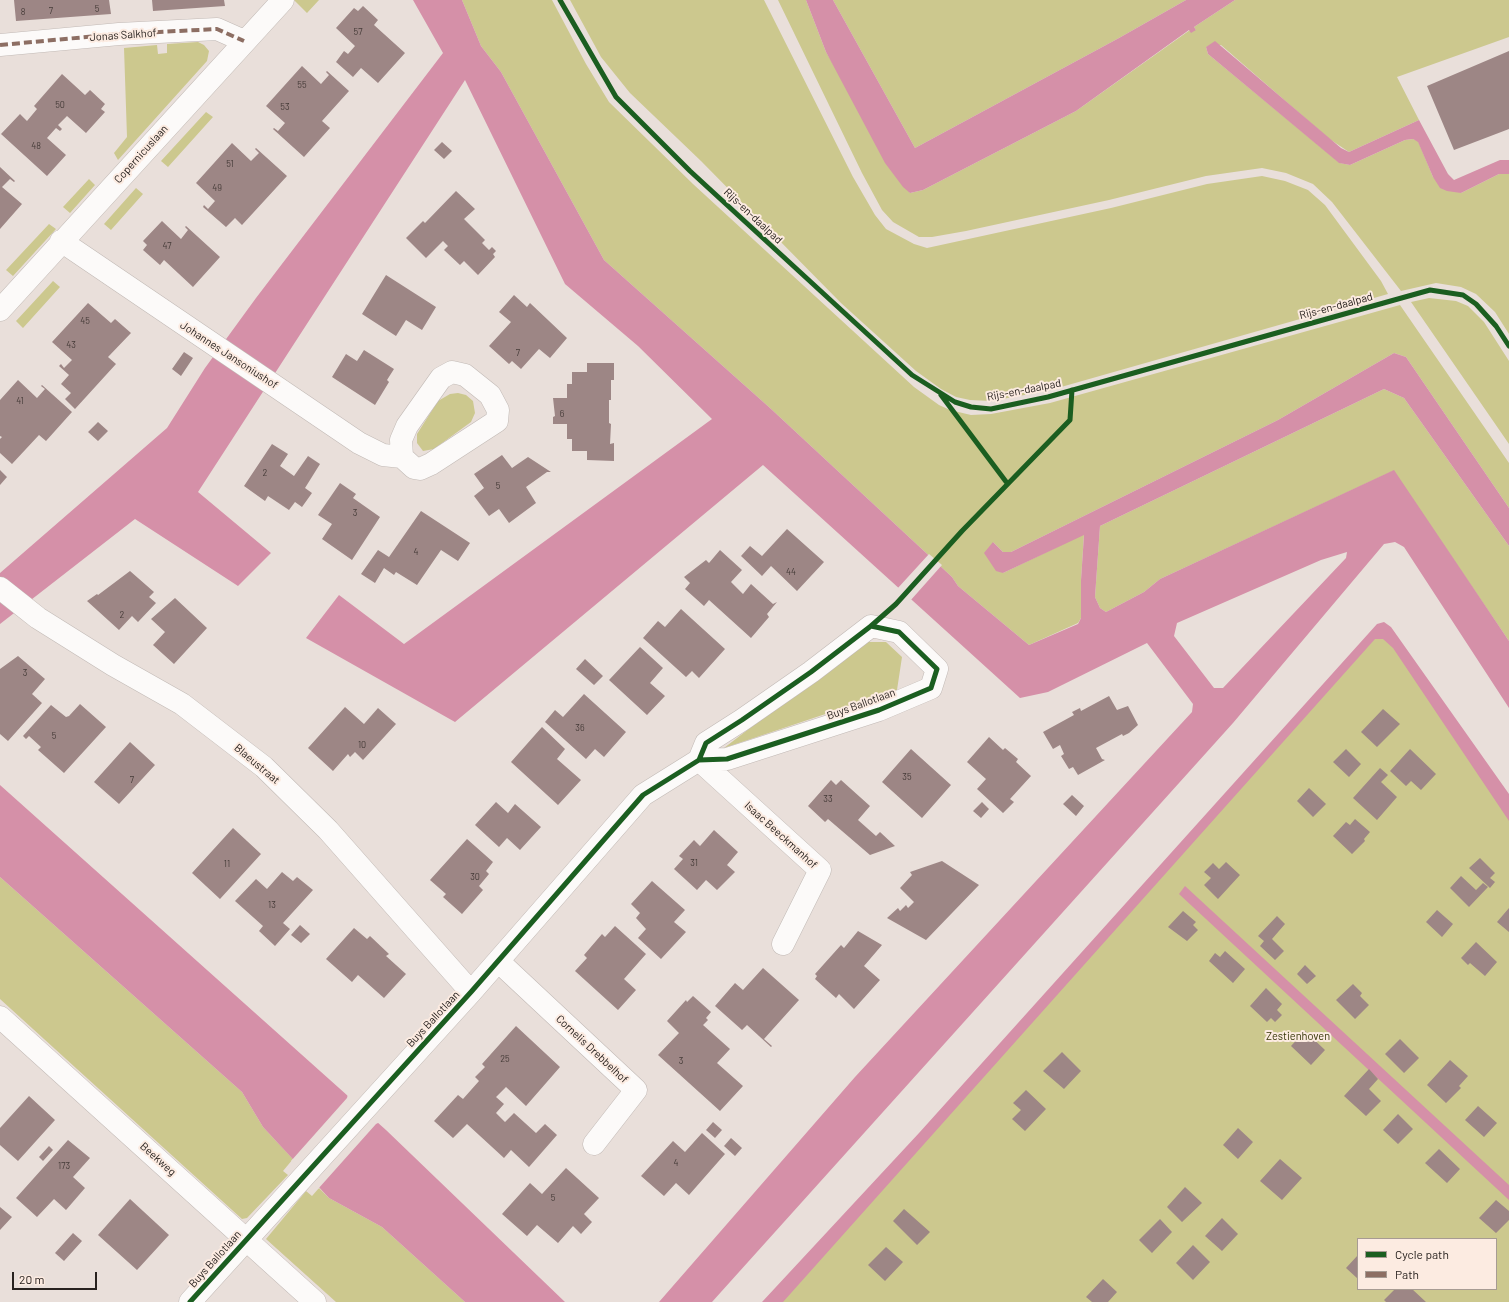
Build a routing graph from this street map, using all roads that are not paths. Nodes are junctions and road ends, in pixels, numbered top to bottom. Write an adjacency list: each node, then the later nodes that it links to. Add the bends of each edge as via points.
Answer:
1 (284, 0): 2 (street, Copernicuslaan)
2 (244, 41): 3 (street, Jonas Salkhof, via 217,29 119,34); 4 (street, Copernicuslaan)
3 (0, 45)
4 (62, 241): 5 (street, Copernicuslaan); 6 (street, Johannes Jansoniushof, via 204,340 285,391 359,443 383,455)
5 (0, 310)
6 (402, 457): 6 (street, Johannes Jansoniushof, via 402,440 407,426 441,378 452,372 465,376 490,395 498,410 497,421 420,469 414,468)
7 (0, 588): 11 (street, Blaeustraat, via 38,618 182,704 264,767 328,830)
8 (699, 760): 8 (street, Buys Ballotlaan, via 726,760 879,710 930,688 937,669 899,632 871,626 798,681 706,743); 9 (street, Isaac Beeckmanhof, via 820,870); 10 (street, Buys Ballotlaan, via 643,796)
9 (783, 944)
10 (498, 961): 11 (street, Buys Ballotlaan); 13 (street, Cornelis Drebbelhof, via 636,1090)
11 (472, 992): 14 (street, Buys Ballotlaan)
12 (0, 1017): 14 (street, Beekweg)
13 (594, 1144)
14 (246, 1240): 15 (street, Buys Ballotlaan); 16 (street, Beekweg)
15 (190, 1302)
16 (315, 1302)

